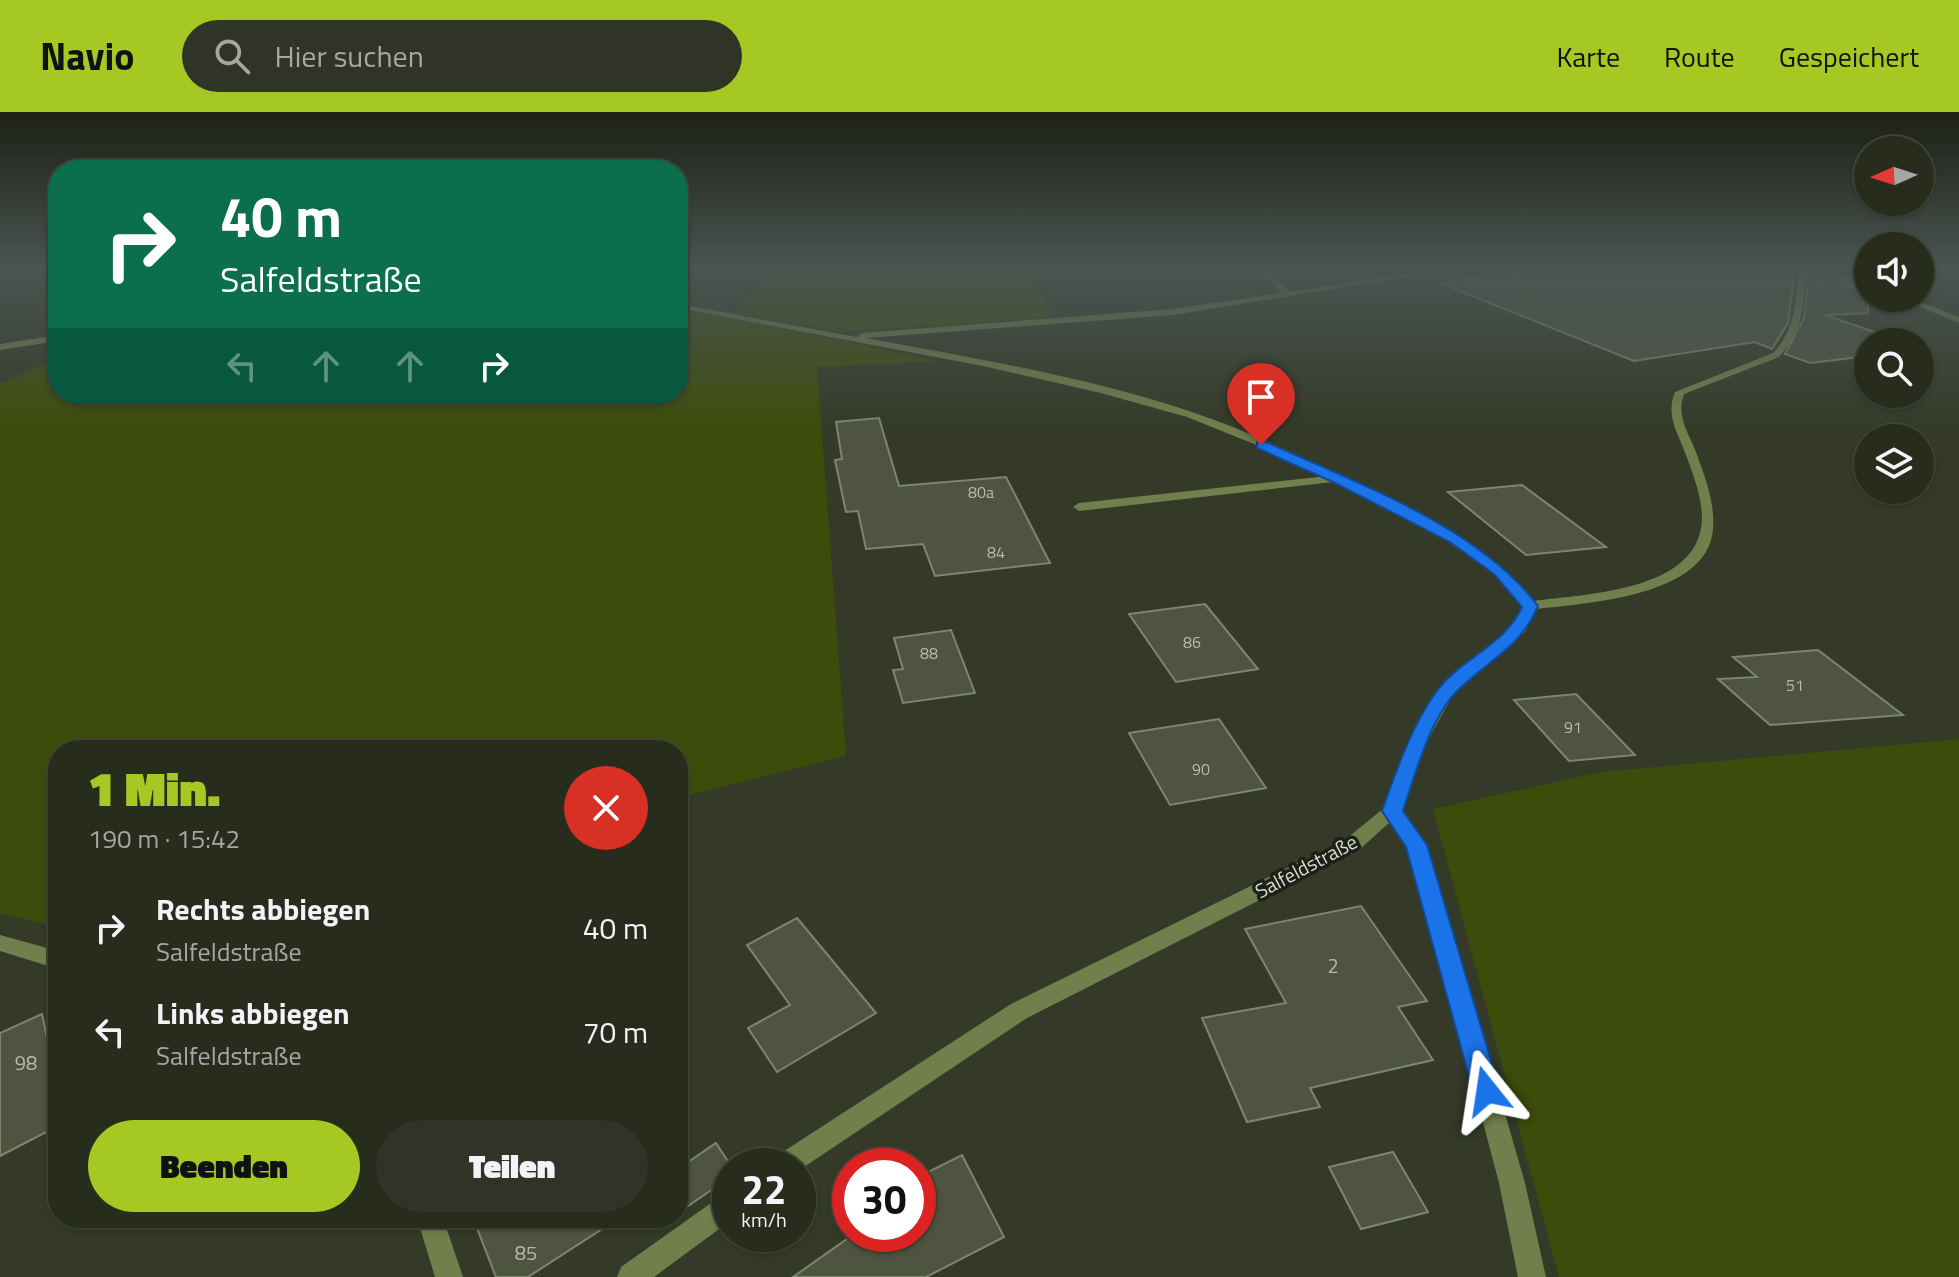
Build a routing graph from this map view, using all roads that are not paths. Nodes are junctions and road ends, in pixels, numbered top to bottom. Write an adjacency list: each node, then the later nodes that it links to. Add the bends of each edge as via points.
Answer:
1 (768, 323): 4 (street)
2 (1027, 323): 4 (street)
3 (1797, 323): 9 (street, via 1776,355 1680,392 1675,402 1674,415 1701,473 1711,511 1708,541 1695,563 1626,591)
4 (839, 337): 7 (street, via 1163,406)
5 (48, 340): 6 (street)
6 (0, 347)
7 (1337, 479): 8 (street); 9 (street, via 1474,551)
8 (1079, 507)
9 (1530, 606): 10 (street, via 1520,629 1447,690 1413,751)
10 (1392, 811): 13 (street, Salfeldstraße, via 1353,844 1019,1011); 18 (street, via 1416,845 1444,937 1512,1183)
11 (0, 943): 12 (street)
12 (48, 957)
13 (811, 1148)
14 (712, 1218): 17 (street)
15 (433, 1228): 16 (street)
16 (449, 1277)
17 (631, 1277)
18 (1532, 1277)

